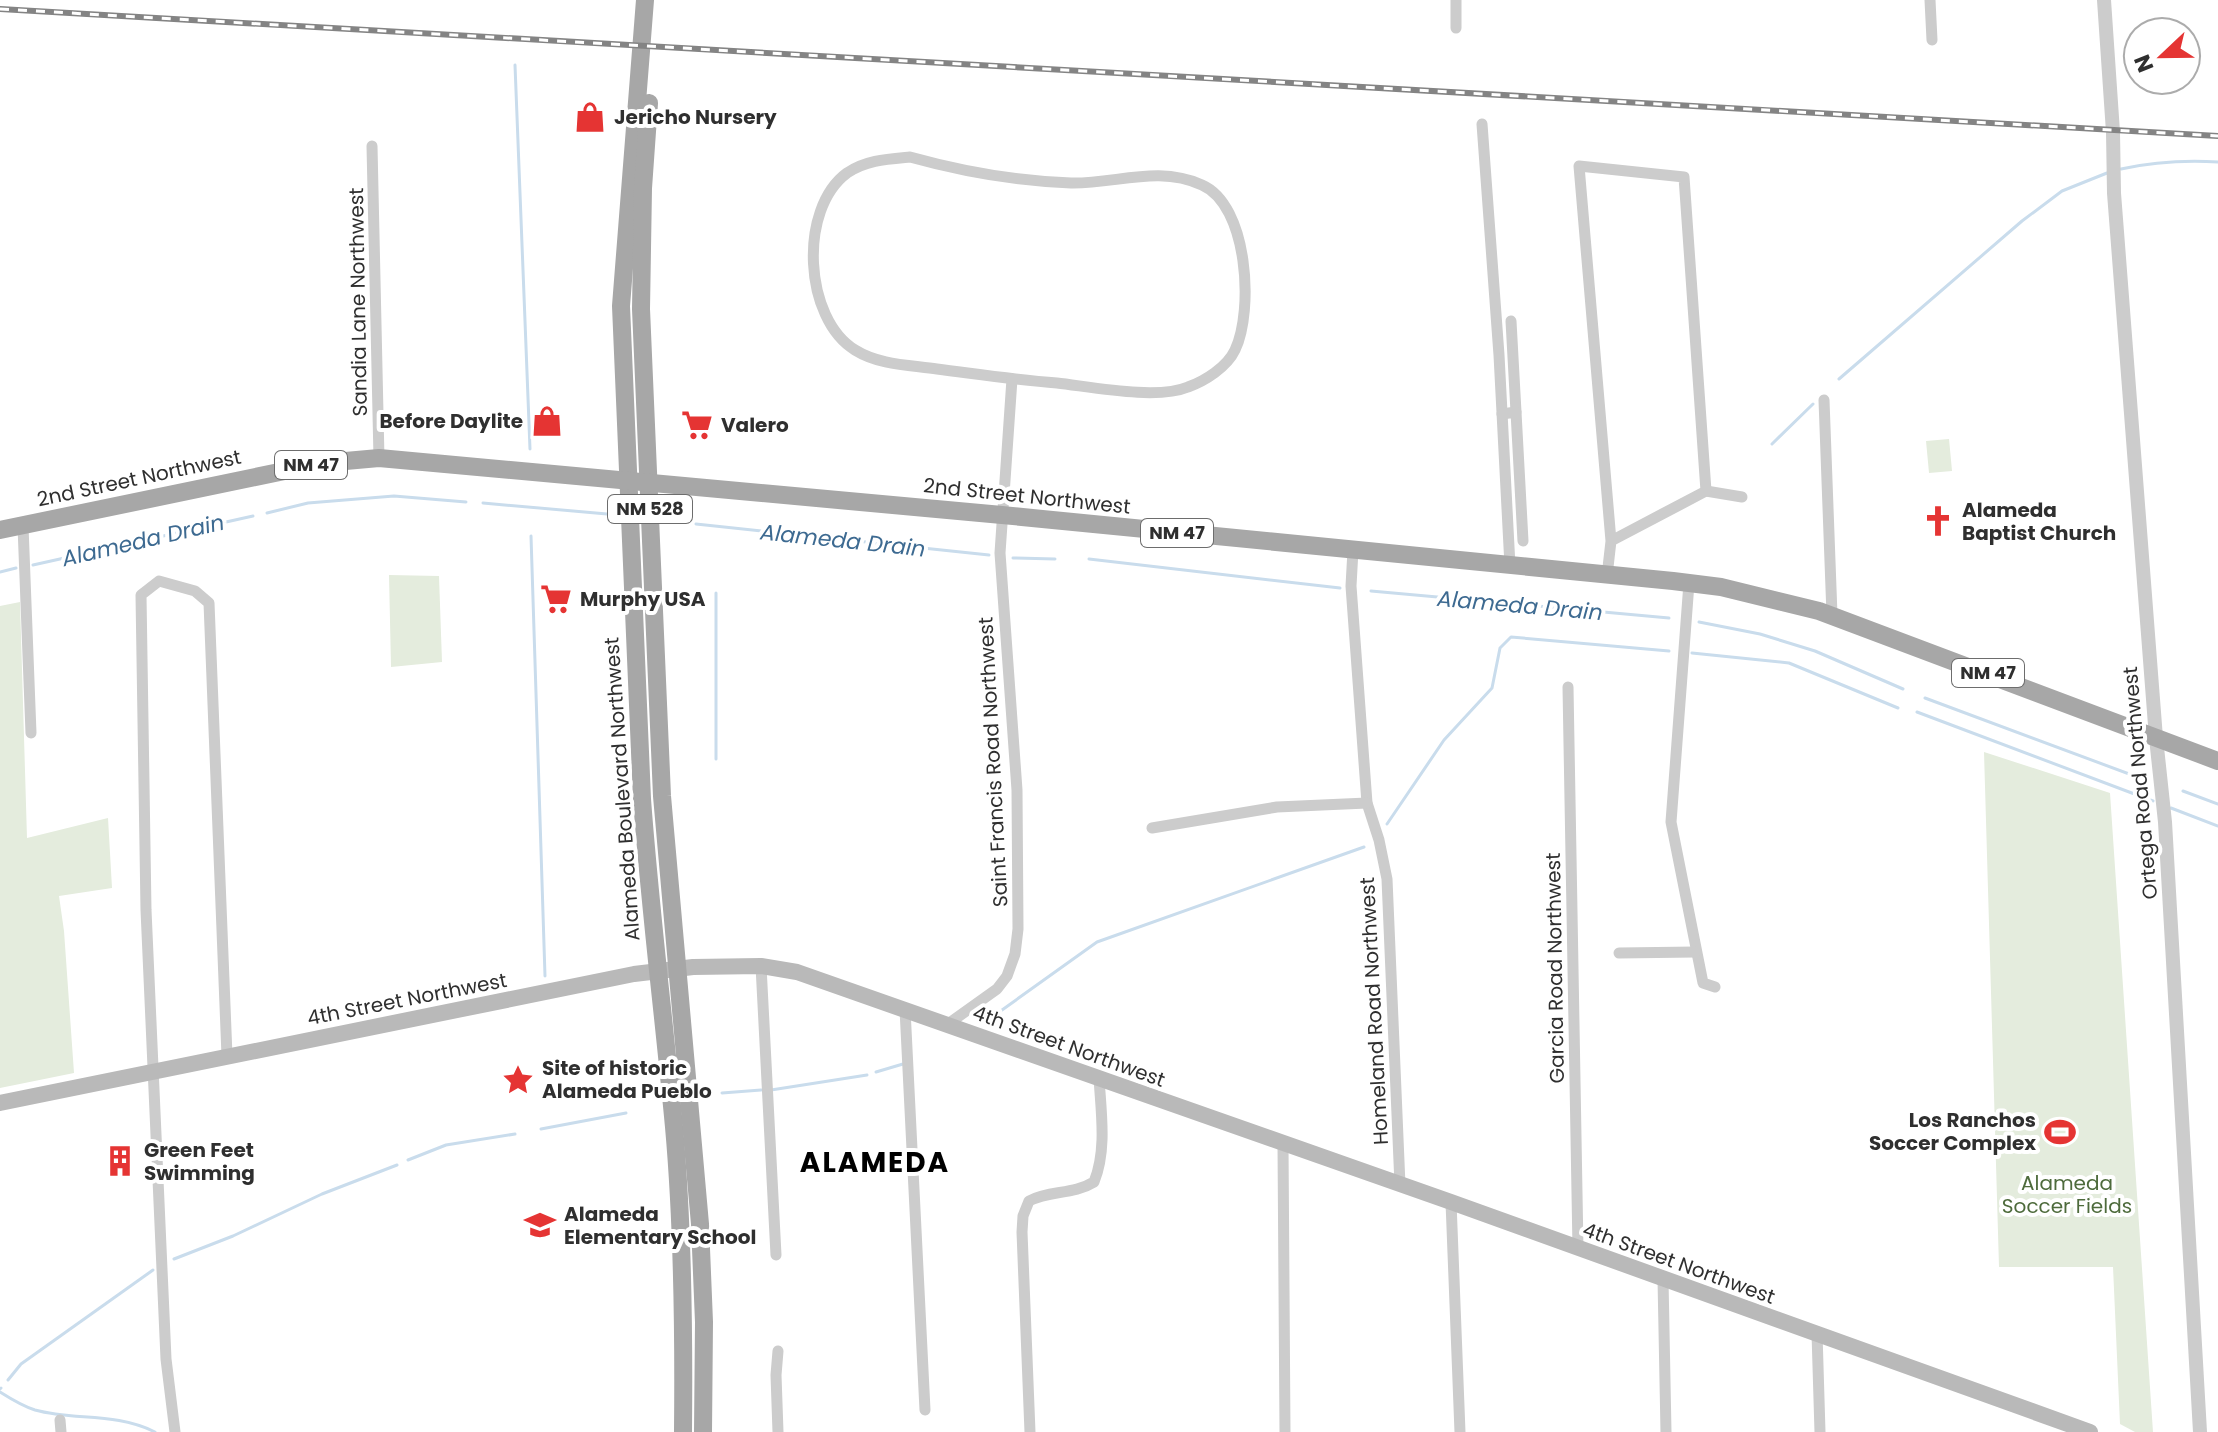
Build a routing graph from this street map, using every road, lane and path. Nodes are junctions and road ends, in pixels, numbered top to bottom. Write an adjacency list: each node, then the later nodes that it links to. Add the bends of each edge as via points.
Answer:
1 (645, 0): 8 (main road, NM 528)
2 (656, 0): 8 (main road, NM 528)
3 (1456, 0): 6 (street)
4 (1930, 0): 7 (street)
5 (2104, 0): 33 (street, Ortega Road Northwest)
6 (1456, 28)
7 (1932, 40)
8 (647, 47): 17 (main road, Alameda Boulevard Northwest / NM 528, via 621,306); 18 (main road, Alameda Boulevard Northwest / NM 528, via 641,309)
9 (1482, 124): 15 (street)
10 (372, 146): 16 (street, Sandia Lane Northwest)
11 (1511, 321): 14 (street)
12 (1012, 379): 12 (street, via 1162,394 1214,373 1233,354 1242,331 1244,280 1238,235 1214,191 1176,175 1074,183 1025,180 910,157 881,159 846,174 831,190 814,237 815,281 822,310 835,332 876,360); 21 (street, Saint Francis Road Northwest)
13 (1824, 400): 30 (street)
14 (1516, 412): 15 (street); 24 (street)
15 (1502, 414): 27 (street)
16 (379, 458): 17 (main road, 2nd Street Northwest / NM 47); 22 (main road, 2nd Street Northwest / NM 47, via 310,466)
17 (627, 482): 18 (main road, 2nd Street Northwest / NM 47); 40 (main road, Alameda Boulevard Northwest / NM 528, via 642,799)
18 (649, 484): 21 (main road, 2nd Street Northwest / NM 47); 40 (main road, Alameda Boulevard Northwest / NM 528)
19 (1706, 491): 20 (street); 25 (street); 25 (street, via 1684,177 1579,166)
20 (1742, 497)
21 (1002, 515): 26 (main road, 2nd Street Northwest / NM 47); 43 (street, Saint Francis Road Northwest, via 1000,553 1017,790 1018,929 1007,976)
22 (23, 526): 23 (main road, 2nd Street Northwest / NM 47); 32 (street)
23 (0, 530)
24 (1523, 541)
25 (1611, 541): 28 (street)
26 (1353, 550): 27 (main road, 2nd Street Northwest / NM 47); 35 (street, Homeland Road Northwest)
27 (1510, 566): 28 (main road, 2nd Street Northwest / NM 47)
28 (1607, 576): 29 (main road, 2nd Street Northwest / NM 47)
29 (1689, 583): 30 (main road, 2nd Street Northwest / NM 47); 37 (street, via 1671,822)
30 (1832, 615): 33 (main road, 2nd Street Northwest / NM 47)
31 (1568, 687): 51 (street, Garcia Road Northwest)
32 (31, 733)
33 (2156, 738): 34 (main road, 2nd Street Northwest / NM 47); 67 (street, Ortega Road Northwest)
34 (2218, 761)
35 (1367, 803): 36 (street, via 1277,807); 49 (street, Homeland Road Northwest, via 1387,879)
36 (1152, 828)
37 (1695, 952): 38 (street); 41 (street, via 1703,983)
38 (1619, 953)
39 (761, 966): 40 (main road, 4th Street Northwest); 42 (main road, 4th Street Northwest, via 797,972); 52 (street)
40 (666, 970): 44 (main road, 4th Street Northwest); 58 (main road, Alameda Boulevard Northwest / NM 528, via 684,1324); 59 (main road, Alameda Boulevard Northwest / NM 528, via 694,1130 704,1322)
41 (1715, 987)
42 (905, 1009): 43 (main road, 4th Street Northwest); 56 (street)
43 (948, 1024): 46 (main road, 4th Street Northwest)
44 (227, 1056): 45 (main road, 4th Street Northwest); 45 (street, via 209,603 195,591 159,581 141,595 146,910)
45 (155, 1071): 47 (main road, 4th Street Northwest); 57 (street, via 163,1304)
46 (1099, 1078): 48 (main road, 4th Street Northwest); 61 (street, via 1102,1137 1094,1182 1074,1191 1044,1193 1029,1201 1023,1216)
47 (0, 1103)
48 (1283, 1144): 49 (main road, 4th Street Northwest); 62 (street)
49 (1400, 1185): 50 (main road, 4th Street Northwest)
50 (1451, 1202): 51 (main road, 4th Street Northwest); 63 (street)
51 (1578, 1249): 53 (main road, 4th Street Northwest)
52 (776, 1255)
53 (1663, 1279): 54 (main road, 4th Street Northwest); 64 (street)
54 (1817, 1333): 65 (street); 66 (main road, 4th Street Northwest)
55 (778, 1351): 60 (street)
56 (925, 1410)
57 (175, 1432)
58 (683, 1432)
59 (703, 1432)
60 (778, 1432)
61 (1030, 1432)
62 (1285, 1432)
63 (1460, 1432)
64 (1666, 1432)
65 (1820, 1432)
66 (2090, 1432)
67 (2200, 1432)

